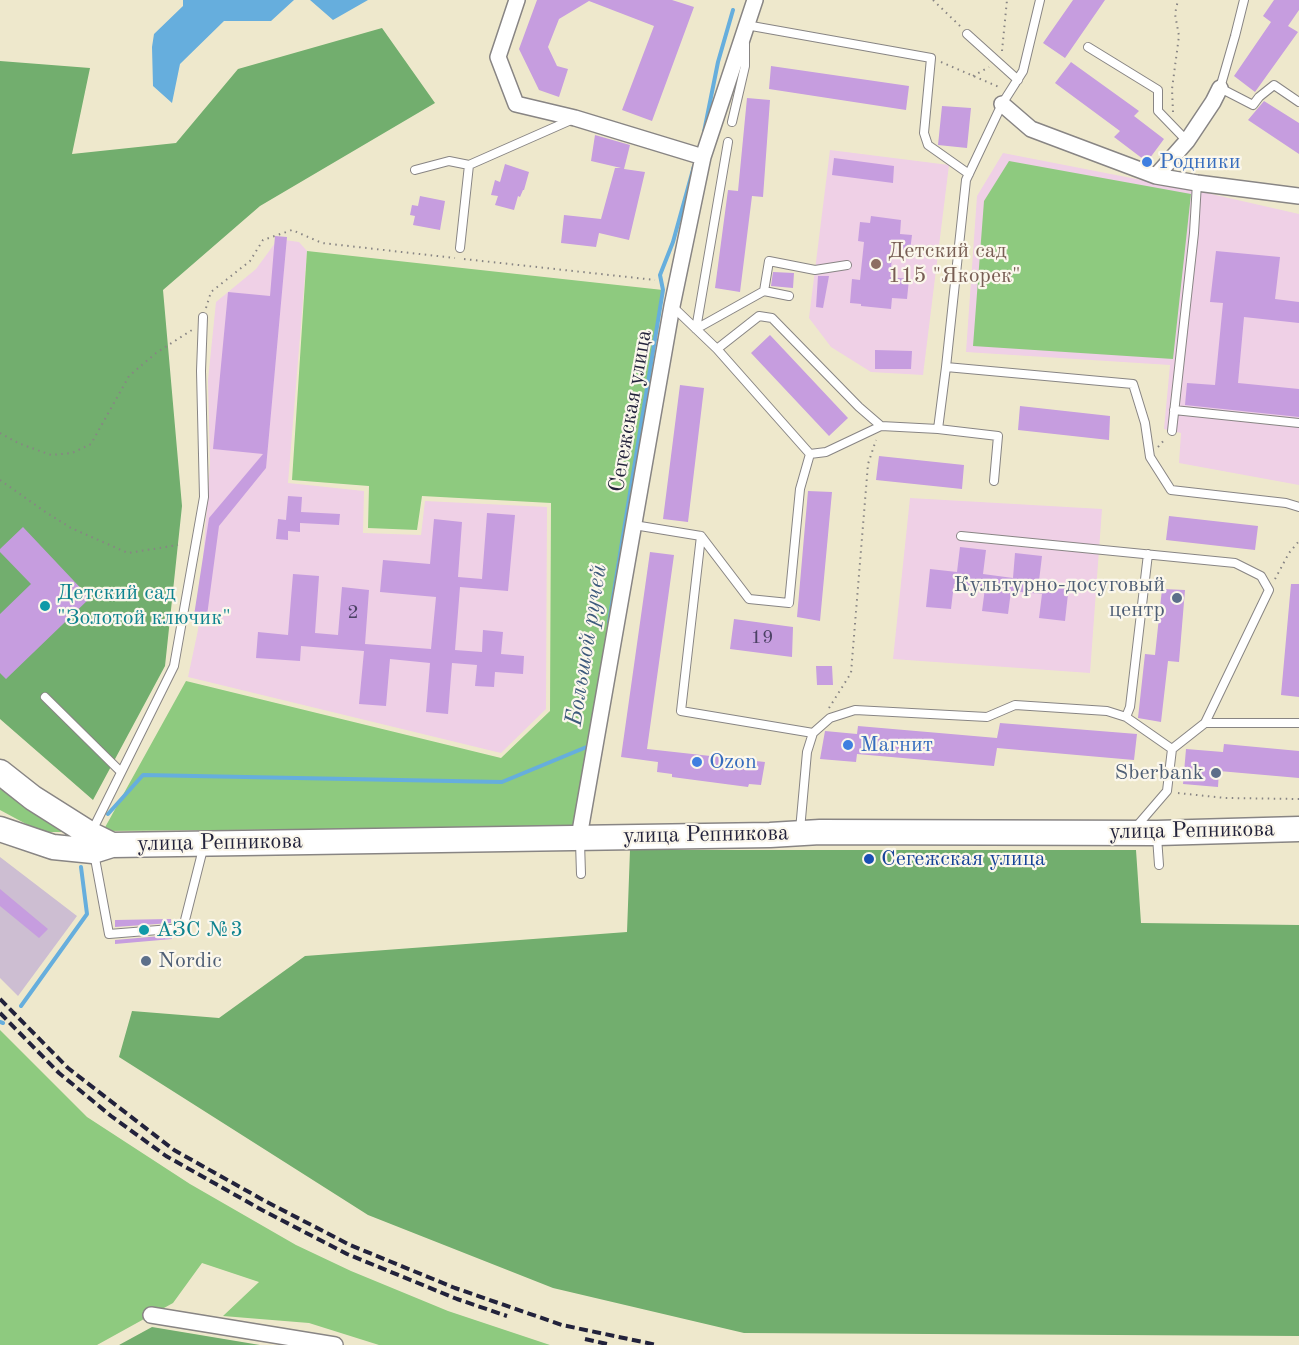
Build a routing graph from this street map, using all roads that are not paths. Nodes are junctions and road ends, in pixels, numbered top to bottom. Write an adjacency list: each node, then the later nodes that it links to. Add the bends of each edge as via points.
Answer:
1 (517, 0): 12 (street, via 498,57 516,104)
2 (1040, 0): 8 (lane)
3 (1244, 0): 9 (lane)
4 (750, 2): 5 (street, Сегежская улица)
5 (746, 25): 13 (lane, via 745,66); 16 (street, Сегежская улица); 19 (lane, via 931,58 924,133 928,145)
6 (967, 33): 8 (lane)
7 (1088, 47): 14 (lane, via 1158,90 1158,111)
8 (1018, 80): 10 (lane)
9 (1220, 88): 11 (lane, via 1253,105 1274,85); 14 (street)
10 (1006, 98): 19 (lane); 20 (street, via 1031,129)
11 (1299, 102)
12 (575, 118): 16 (street); 17 (lane)
13 (732, 122)
14 (1187, 141): 20 (street)
15 (728, 142): 29 (lane)
16 (704, 157): 27 (street, Сегежская улица)
17 (469, 165): 18 (lane, via 449,162); 23 (lane)
18 (415, 170)
19 (969, 174): 31 (lane)
20 (1156, 176): 21 (street)
21 (1197, 183): 22 (street); 32 (lane)
22 (1299, 196)
23 (460, 248)
24 (847, 265): 25 (lane, via 815,270 769,261)
25 (764, 291): 26 (lane); 29 (lane)
26 (789, 296)
27 (672, 306): 29 (lane); 40 (street, Сегежская улица)
28 (203, 317): 51 (lane, via 204,497 174,666)
29 (696, 329): 30 (lane)
30 (717, 349): 34 (lane, via 759,316 772,318); 37 (lane)
31 (946, 367): 35 (lane); 39 (lane, via 1132,384 1145,423 1150,458 1171,490)
32 (1174, 410): 33 (lane); 36 (lane)
33 (1299, 423)
34 (881, 426): 35 (lane); 37 (lane, via 826,452)
35 (938, 429): 38 (lane, via 998,436)
36 (1172, 431)
37 (810, 453): 42 (lane, via 800,489 789,603 749,599)
38 (994, 481)
39 (1299, 507)
40 (634, 525): 42 (lane); 57 (street, Сегежская улица)
41 (960, 536): 43 (lane)
42 (701, 537): 48 (lane, via 681,711)
43 (1148, 554): 45 (lane); 46 (lane, via 1235,563 1261,576 1269,590)
44 (45, 697): 51 (lane)
45 (1126, 717): 48 (lane, via 1107,711 1015,705 987,717 855,710 830,718); 49 (lane)
46 (1205, 723): 47 (lane); 49 (lane)
47 (1299, 723)
48 (813, 733): 55 (lane, via 807,752)
49 (1172, 749): 54 (lane, via 1167,791)
50 (0, 772): 59 (main road)
51 (121, 772): 59 (lane)
52 (0, 829): 59 (main road, улица Репникова, via 53,847)
53 (1299, 830): 56 (main road, улица Репникова)
54 (1131, 832): 55 (main road, улица Репникова); 56 (main road, улица Репникова)
55 (799, 833): 57 (main road, улица Репникова)
56 (1156, 833): 60 (lane)
57 (579, 837): 58 (main road, улица Репникова); 61 (lane)
58 (205, 844): 59 (main road, улица Репникова); 59 (lane, via 183,928 109,934)
59 (93, 845)
60 (1159, 866)
61 (581, 874)
62 (151, 1315): 63 (street)
63 (335, 1345)

